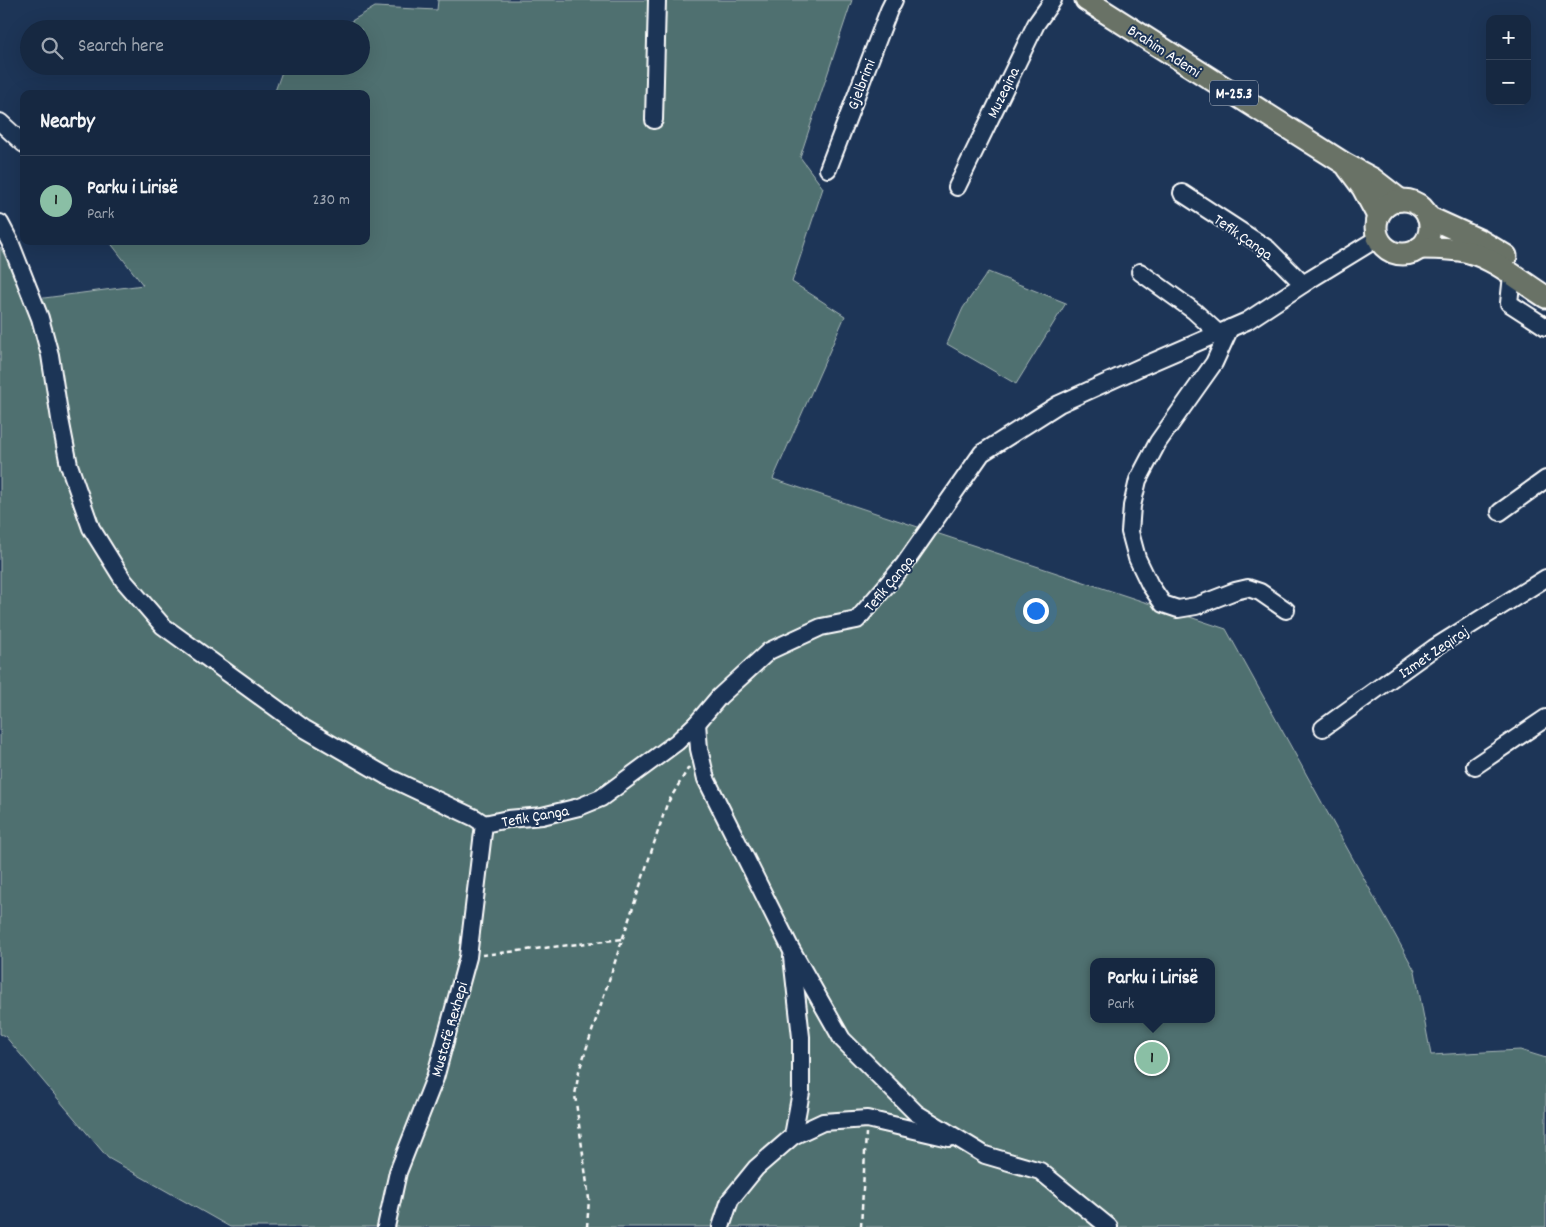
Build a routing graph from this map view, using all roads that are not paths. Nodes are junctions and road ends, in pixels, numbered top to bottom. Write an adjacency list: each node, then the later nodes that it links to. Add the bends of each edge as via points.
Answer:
1 (657, 0): 5 (street)
2 (894, 0): 9 (street, Gjelbrimi)
3 (1053, 0): 10 (street, Muzeqina, via 1036,24)
4 (1086, 0): 8 (main road, Brahim Ademi / M-25.3)
5 (654, 120)
6 (0, 122): 7 (street)
7 (20, 140)
8 (1345, 164): 12 (main road, Brahim Ademi / M-25.3); 13 (main road, Brahim Ademi / M-25.3)
9 (828, 169)
10 (957, 187)
11 (1182, 193): 21 (street, Tefik Çanga, via 1268,250)
12 (1400, 200): 13 (main road, via 1391,202); 14 (main road, via 1415,203)
13 (1378, 216): 16 (main road)
14 (1428, 217): 17 (main road, via 1430,230); 20 (main road, via 1481,241)
15 (0, 223): 33 (street, via 40,318 50,355 69,466 92,528 124,581 163,626 305,729 390,778)
16 (1378, 238): 17 (main road, via 1383,245 1400,254); 21 (street, Tefik Çanga)
17 (1419, 248): 19 (main road, via 1470,252)
18 (1140, 272): 24 (street)
19 (1512, 275): 22 (main road); 23 (street, via 1509,303)
20 (1546, 282)
21 (1303, 284): 24 (street, Tefik Çanga, via 1247,321)
22 (1546, 297)
23 (1546, 327)
24 (1224, 331): 28 (street, via 1214,363 1158,442 1138,480 1130,532 1137,558 1163,604 1178,610 1248,588 1260,592); 30 (street, Tefik Çanga, via 1059,404 982,453 904,566 857,620 821,628 769,651 719,697)
25 (1546, 478): 26 (street)
26 (1500, 512)
27 (1546, 578): 31 (street, Izmet Zeqiraj, via 1434,648)
28 (1286, 610)
29 (1546, 718): 32 (street)
30 (697, 723): 33 (street, Tefik Çanga, via 677,742 601,798 542,816); 34 (street, via 706,779)
31 (1323, 728)
32 (1476, 766)
33 (484, 824): 37 (street, Mustafë Rexhepi, via 468,957 434,1078 398,1172)
34 (791, 949): 35 (street, via 801,1037 800,1092); 36 (street, via 842,1039 916,1113)
35 (793, 1136): 36 (street, via 823,1122 867,1119); 38 (street, via 745,1180 730,1200)
36 (964, 1142): 39 (street, via 985,1154 1040,1171)
37 (386, 1227)
38 (721, 1227)
39 (1109, 1227)

